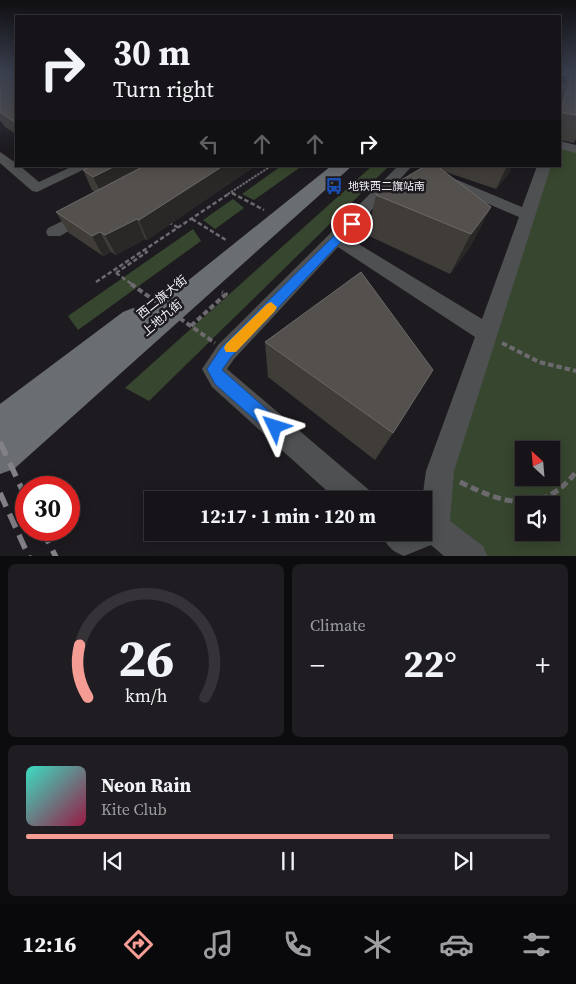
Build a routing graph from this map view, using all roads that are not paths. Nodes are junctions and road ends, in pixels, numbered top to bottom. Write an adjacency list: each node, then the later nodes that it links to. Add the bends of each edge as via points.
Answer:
1 (561, 146): 2 (street)
2 (576, 149)
3 (0, 156): 4 (street, via 37,188)
4 (83, 167)
5 (544, 167): 9 (street)
6 (417, 169): 9 (street); 11 (street)
7 (331, 171): 13 (main road, 西二旗大街, via 268,212); 14 (main road, 上地九街)
8 (97, 209): 10 (street)
9 (527, 215): 12 (street)
10 (54, 232)
11 (338, 239): 12 (street); 15 (street, via 226,352 214,369 220,379)
12 (487, 333): 16 (street, via 440,471)
13 (0, 427)
14 (0, 455)
15 (349, 491)
16 (434, 528): 17 (street)
17 (472, 556)

